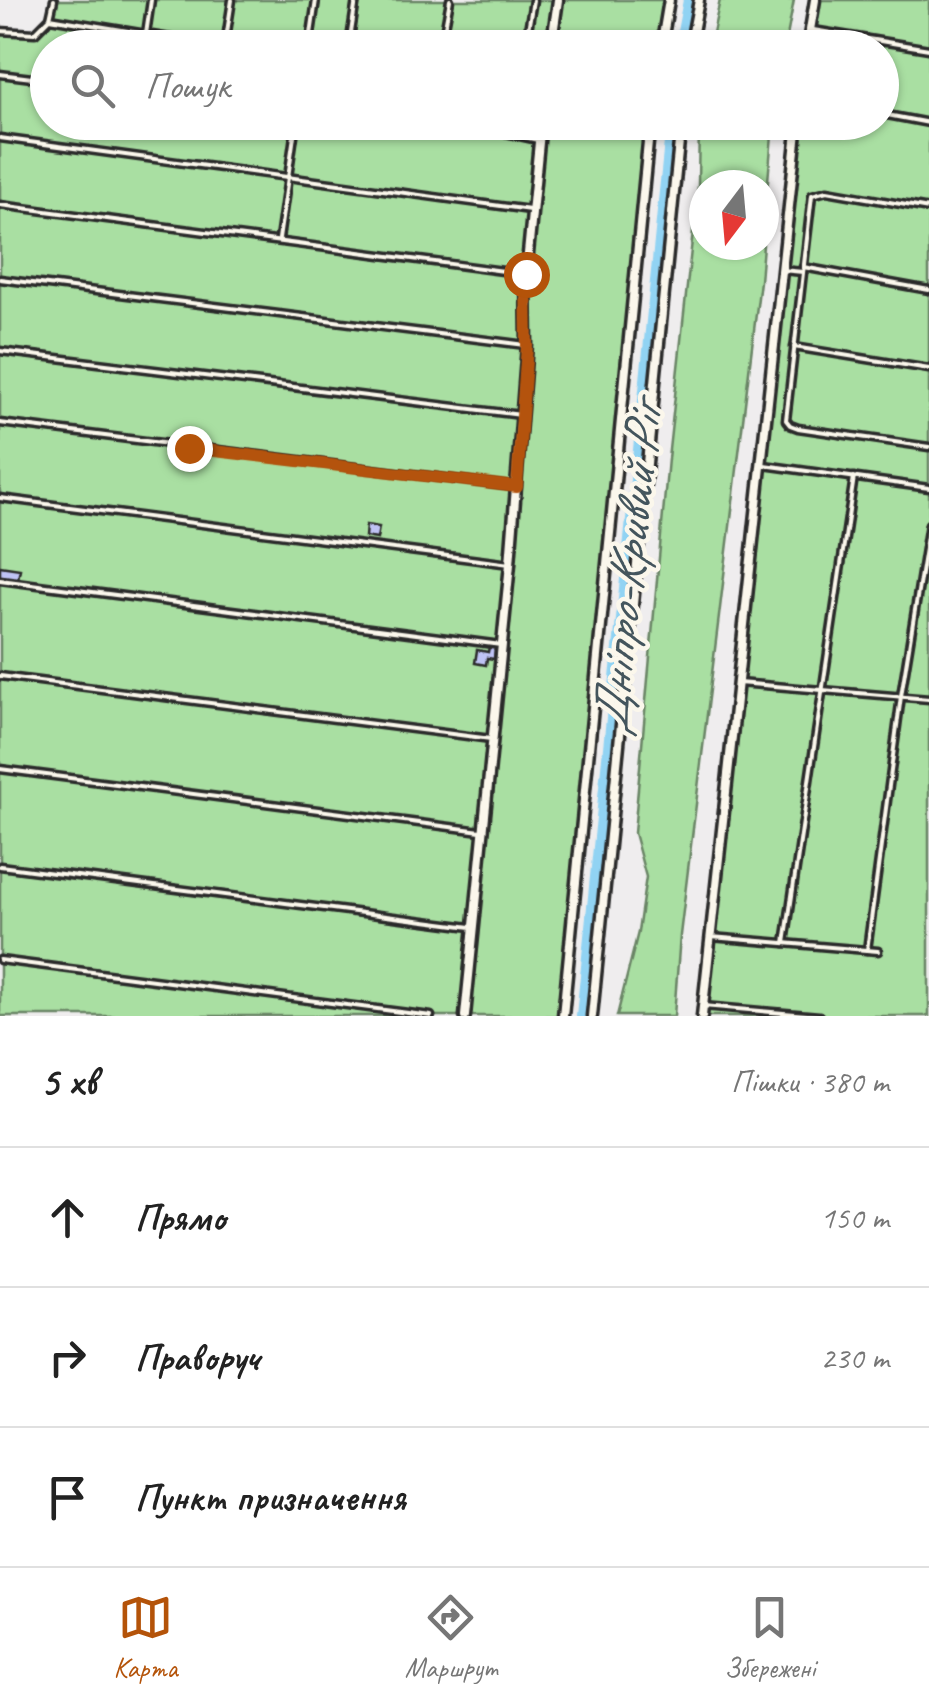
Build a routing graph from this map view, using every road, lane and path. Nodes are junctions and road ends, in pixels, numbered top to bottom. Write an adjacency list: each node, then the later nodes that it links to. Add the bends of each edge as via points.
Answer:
1 (54, 0): 12 (lane)
2 (151, 0): 15 (lane)
3 (232, 0): 16 (lane)
4 (316, 0): 17 (lane)
5 (356, 0): 18 (lane)
6 (450, 0): 19 (lane)
7 (533, 0): 20 (lane)
8 (558, 0): 21 (street)
9 (669, 0): 22 (street)
10 (699, 0): 23 (street)
11 (815, 0): 24 (street)
12 (50, 18): 13 (lane); 14 (lane)
13 (38, 30)
14 (122, 30)
15 (147, 30)
16 (229, 30)
17 (311, 30)
18 (351, 30)
19 (444, 30)
20 (528, 30)
21 (554, 30)
22 (664, 30)
23 (693, 30)
24 (808, 30)
25 (0, 31): 26 (lane)
26 (30, 33)
27 (899, 44): 28 (lane)
28 (929, 49)
29 (0, 74): 30 (lane)
30 (30, 78)
31 (899, 117): 32 (lane)
32 (929, 122)
33 (0, 138): 39 (lane)
34 (294, 140): 39 (lane)
35 (539, 140): 42 (street)
36 (648, 140): 83 (street)
37 (679, 140): 84 (street)
38 (796, 140): 44 (street)
39 (290, 177): 42 (lane); 43 (lane)
40 (0, 205): 43 (lane)
41 (929, 209): 45 (lane, via 818,192 812,196)
42 (533, 211): 46 (street)
43 (279, 239): 46 (lane)
44 (781, 270): 45 (lane); 56 (street)
45 (803, 270): 48 (lane); 50 (lane)
46 (526, 274): 49 (street)
47 (0, 279): 49 (lane)
48 (929, 290)
49 (527, 346): 53 (street)
50 (794, 348): 52 (lane); 55 (lane, via 790,426)
51 (0, 351): 53 (lane)
52 (929, 369)
53 (522, 415): 58 (street)
54 (0, 423): 58 (lane)
55 (929, 447)
56 (760, 464): 57 (lane); 66 (street)
57 (854, 477): 59 (lane); 67 (lane)
58 (517, 487): 62 (street)
59 (929, 488)
60 (0, 498): 62 (lane)
61 (929, 524): 68 (lane)
62 (510, 564): 64 (street)
63 (0, 580): 64 (lane)
64 (502, 645): 70 (street)
65 (0, 676): 70 (lane)
66 (738, 683): 67 (lane); 75 (street)
67 (821, 688): 68 (lane); 76 (lane)
68 (901, 696): 69 (lane); 77 (lane)
69 (929, 699)
70 (494, 740): 72 (street)
71 (0, 768): 72 (lane)
72 (484, 832): 74 (street)
73 (0, 866): 74 (lane)
74 (475, 928): 82 (street)
75 (711, 937): 76 (lane); 80 (street)
76 (785, 943): 77 (lane)
77 (866, 950): 78 (lane)
78 (878, 951)
79 (0, 960): 81 (lane)
80 (703, 1011): 85 (lane)
81 (430, 1016)
82 (465, 1016)
83 (563, 1016)
84 (592, 1016)
85 (820, 1016)

